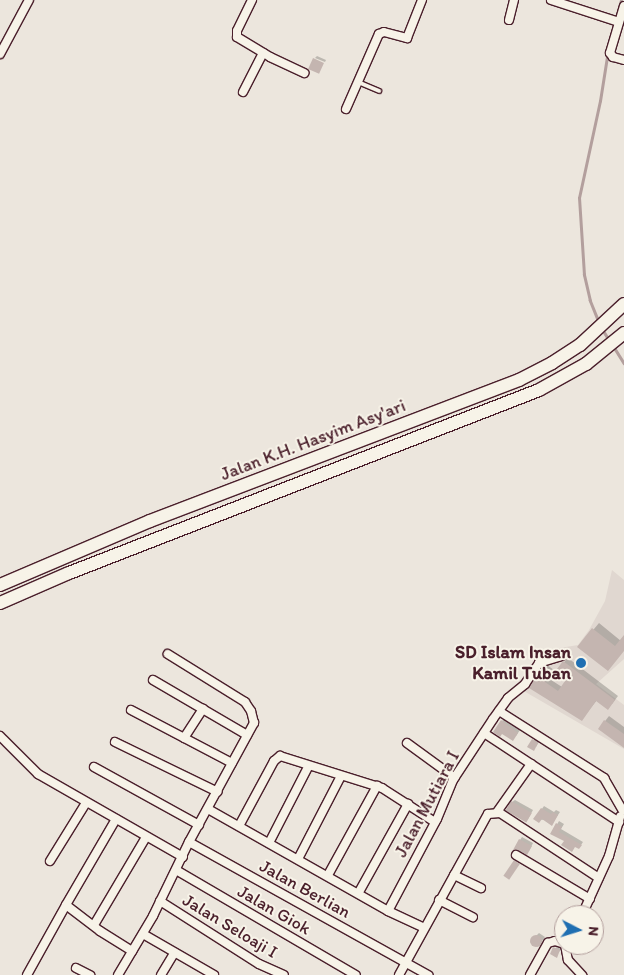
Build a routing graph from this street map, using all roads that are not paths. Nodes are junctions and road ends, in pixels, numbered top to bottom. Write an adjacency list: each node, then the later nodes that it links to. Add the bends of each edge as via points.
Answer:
1 (30, 0): 10 (street)
2 (252, 0): 9 (street, via 236,36)
3 (422, 0): 13 (street, via 407,38 384,32 379,34)
4 (514, 0): 7 (street)
5 (551, 0): 8 (street)
6 (624, 6): 8 (street)
7 (509, 20)
8 (616, 21): 11 (street, via 610,52)
9 (263, 53): 12 (street); 15 (street)
10 (0, 54)
11 (624, 60)
12 (305, 73)
13 (358, 82): 14 (lane); 16 (street)
14 (379, 91)
15 (243, 92)
16 (346, 108)
17 (624, 304): 19 (highway, Jalan K.H. Hasyim Asy'ari, via 602,327 565,355 519,380 150,521)
18 (616, 340): 20 (highway, Jalan K.H. Hasyim Asy'ari, via 569,374 539,390 69,573)
19 (0, 585)
20 (0, 603)
21 (168, 654): 28 (street, via 245,702 254,719)
22 (562, 656): 26 (street, Jalan Mutiara I, via 539,663 525,684 510,695)
23 (153, 680): 24 (street)
24 (203, 709): 28 (street); 30 (street)
25 (131, 710): 30 (street)
26 (499, 711): 27 (street, Jalan Mutiara I); 44 (street, via 604,778)
27 (484, 733): 34 (street); 38 (street, Jalan Mutiara I)
28 (247, 735): 33 (street)
29 (0, 736): 41 (street, via 38,774)
30 (184, 738): 33 (street)
31 (115, 742): 40 (street)
32 (406, 743): 38 (street)
33 (232, 764): 40 (street)
34 (531, 764): 45 (street); 48 (street)
35 (308, 767): 37 (street); 50 (street, via 291,759 276,757); 53 (street)
36 (94, 768): 49 (street)
37 (341, 776): 39 (street); 56 (street)
38 (454, 778): 47 (street, Jalan Mutiara I)
39 (377, 786): 42 (street); 59 (street)
40 (218, 792): 43 (street)
41 (86, 803): 46 (street); 57 (street)
42 (408, 804): 47 (street); 63 (street)
43 (208, 810): 49 (street); 50 (street)
44 (624, 810): 48 (street)
45 (497, 812): 60 (street, via 485,818); 61 (street)
46 (116, 819): 51 (street); 67 (street)
47 (435, 822): 69 (street, Jalan Mutiara I)
48 (619, 822): 61 (street)
49 (199, 826): 52 (street)
50 (239, 826): 53 (street)
51 (146, 837): 55 (street); 71 (street)
52 (189, 842): 55 (street); 78 (street, Jalan Berlian)
53 (269, 843): 56 (street)
54 (516, 856): 64 (street)
55 (182, 857): 58 (street)
56 (298, 859): 59 (street)
57 (50, 861)
58 (176, 870): 66 (street); 87 (street, Jalan Giok)
59 (328, 875): 63 (street)
60 (454, 875): 62 (street); 65 (street)
61 (599, 878): 64 (street)
62 (481, 888)
63 (359, 892): 69 (street)
64 (590, 899): 68 (street)
65 (439, 900): 70 (street); 72 (street)
66 (160, 901): 73 (street); 86 (street, Jalan Seloaji I, via 259,964)
67 (66, 904): 71 (street); 81 (street)
68 (587, 905)
69 (388, 911): 72 (street)
70 (473, 917)
71 (94, 925): 75 (street)
72 (424, 928): 78 (street)
73 (142, 934): 75 (street); 76 (street)
74 (554, 941): 90 (street, via 548,943)
75 (132, 951): 83 (street)
76 (174, 953): 80 (street); 84 (street)
77 (567, 955): 91 (street)
78 (405, 963): 88 (street); 89 (street, Jalan Berlian)
79 (76, 968): 82 (street)
80 (198, 971): 85 (street)
81 (27, 975)
82 (90, 975)
83 (118, 975)
84 (160, 975)
85 (214, 975)
86 (284, 975)
87 (356, 975)
88 (399, 975)
89 (428, 975)
90 (530, 975)
91 (582, 975)

